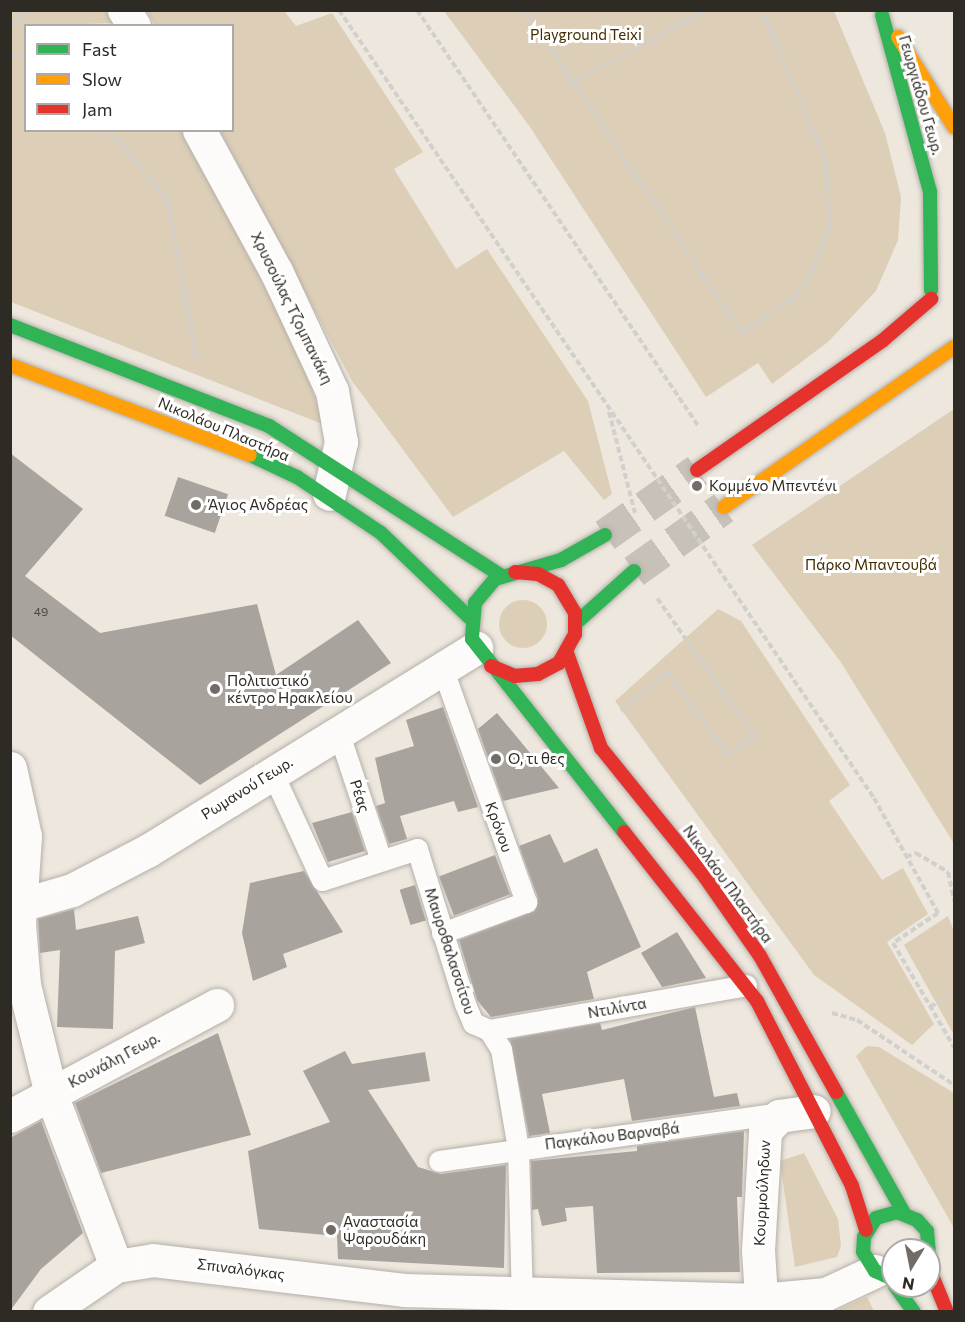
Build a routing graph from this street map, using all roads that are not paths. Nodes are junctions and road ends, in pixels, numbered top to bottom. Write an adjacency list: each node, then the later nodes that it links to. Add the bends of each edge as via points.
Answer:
1 (124, 10): 3 (street)
2 (881, 13): 4 (main road, Γεωργιάδου Γεωρ.); 7 (main road, Γεωργιάδου Γεωρ., via 930,192)
3 (133, 24)
4 (954, 127)
5 (200, 132): 13 (street, Χρυσούλας Τζομπανάκη, via 276,270 332,391 341,425)
6 (947, 259): 7 (main road)
7 (931, 294): 8 (main road, Γεωργιάδου Γεωρ.); 12 (main road, via 882,342)
8 (935, 314)
9 (10, 325): 13 (main road, Νικολάου Πλαστήρα, via 195,393 269,426)
10 (954, 347): 14 (main road)
11 (10, 365): 13 (main road, Νικολάου Πλαστήρα)
12 (697, 470)
13 (333, 481): 17 (main road, Νικολάου Πλαστήρα); 19 (main road, Νικολάου Πλαστήρα, via 430,573)
14 (724, 507)
15 (605, 535): 17 (main road, via 561,560)
16 (634, 572): 18 (main road)
17 (508, 574): 18 (main road, via 538,574 558,585 571,603); 19 (main road, via 483,590)
18 (576, 623): 20 (main road)
19 (479, 644): 20 (main road, Νικολάου Πλαστήρα, via 514,676 532,676 555,666); 21 (street, Ρωμανού Γεωρ.); 28 (main road, Νικολάου Πλαστήρα)
20 (567, 653): 36 (main road, Νικολάου Πλαστήρα, via 592,732 702,873 797,1021)
21 (442, 668): 22 (street, Ρωμανού Γεωρ.); 27 (lane, Κρόνου, via 526,902)
22 (338, 731): 24 (street, Ρωμανού Γεωρ.); 25 (lane, Ρέας)
23 (10, 768): 26 (street, via 25,836)
24 (272, 772): 25 (lane, Μαυροθαλασσίτου, via 322,880); 26 (street, Ρωμανού Γεωρ., via 147,851 72,890)
25 (381, 860): 27 (lane, Μαυροθαλασσίτου, via 417,849)
26 (15, 908): 31 (street, via 24,985)
27 (442, 933): 30 (lane, Μαυροθαλασσίτου, via 473,1023)
28 (746, 985): 30 (lane, Ντιλίντα); 32 (main road, Νικολάου Πλαστήρα)
29 (217, 1005): 31 (street, Κουνάλη Γεωρ.)
30 (489, 1030): 34 (lane, Μαυροθαλασσίτου, via 501,1049)
31 (51, 1094): 33 (street, Κουνάλη Γεωρ.); 39 (street)
32 (800, 1112): 34 (lane, Παγκάλου Βαρναβά); 37 (main road, Νικολάου Πλαστήρα, via 863,1211); 46 (street, Κουρμούληδων, via 768,1124 763,1144)
33 (10, 1116)
34 (518, 1148): 35 (lane, Παγκάλου Βαρναβά); 42 (lane, Μαυροθαλασσίτου)
35 (439, 1161)
36 (904, 1213): 37 (main road, via 883,1215); 38 (main road, Νικολάου Πλαστήρα, via 923,1225)
37 (866, 1230): 40 (main road, Νικολάου Πλαστήρα, via 863,1252)
38 (926, 1238)
39 (116, 1266): 45 (street, Σπιναλόγκας, via 153,1260 202,1264); 47 (street)
40 (881, 1271)
41 (881, 1281): 46 (street, Σπιναλόγκας)
42 (522, 1296): 45 (street, Σπιναλόγκας); 46 (street, Σπιναλόγκας)
43 (941, 1297): 49 (main road)
44 (904, 1298): 48 (main road)
45 (407, 1301)
46 (761, 1306)
47 (50, 1311)
48 (914, 1311)
49 (947, 1311)

